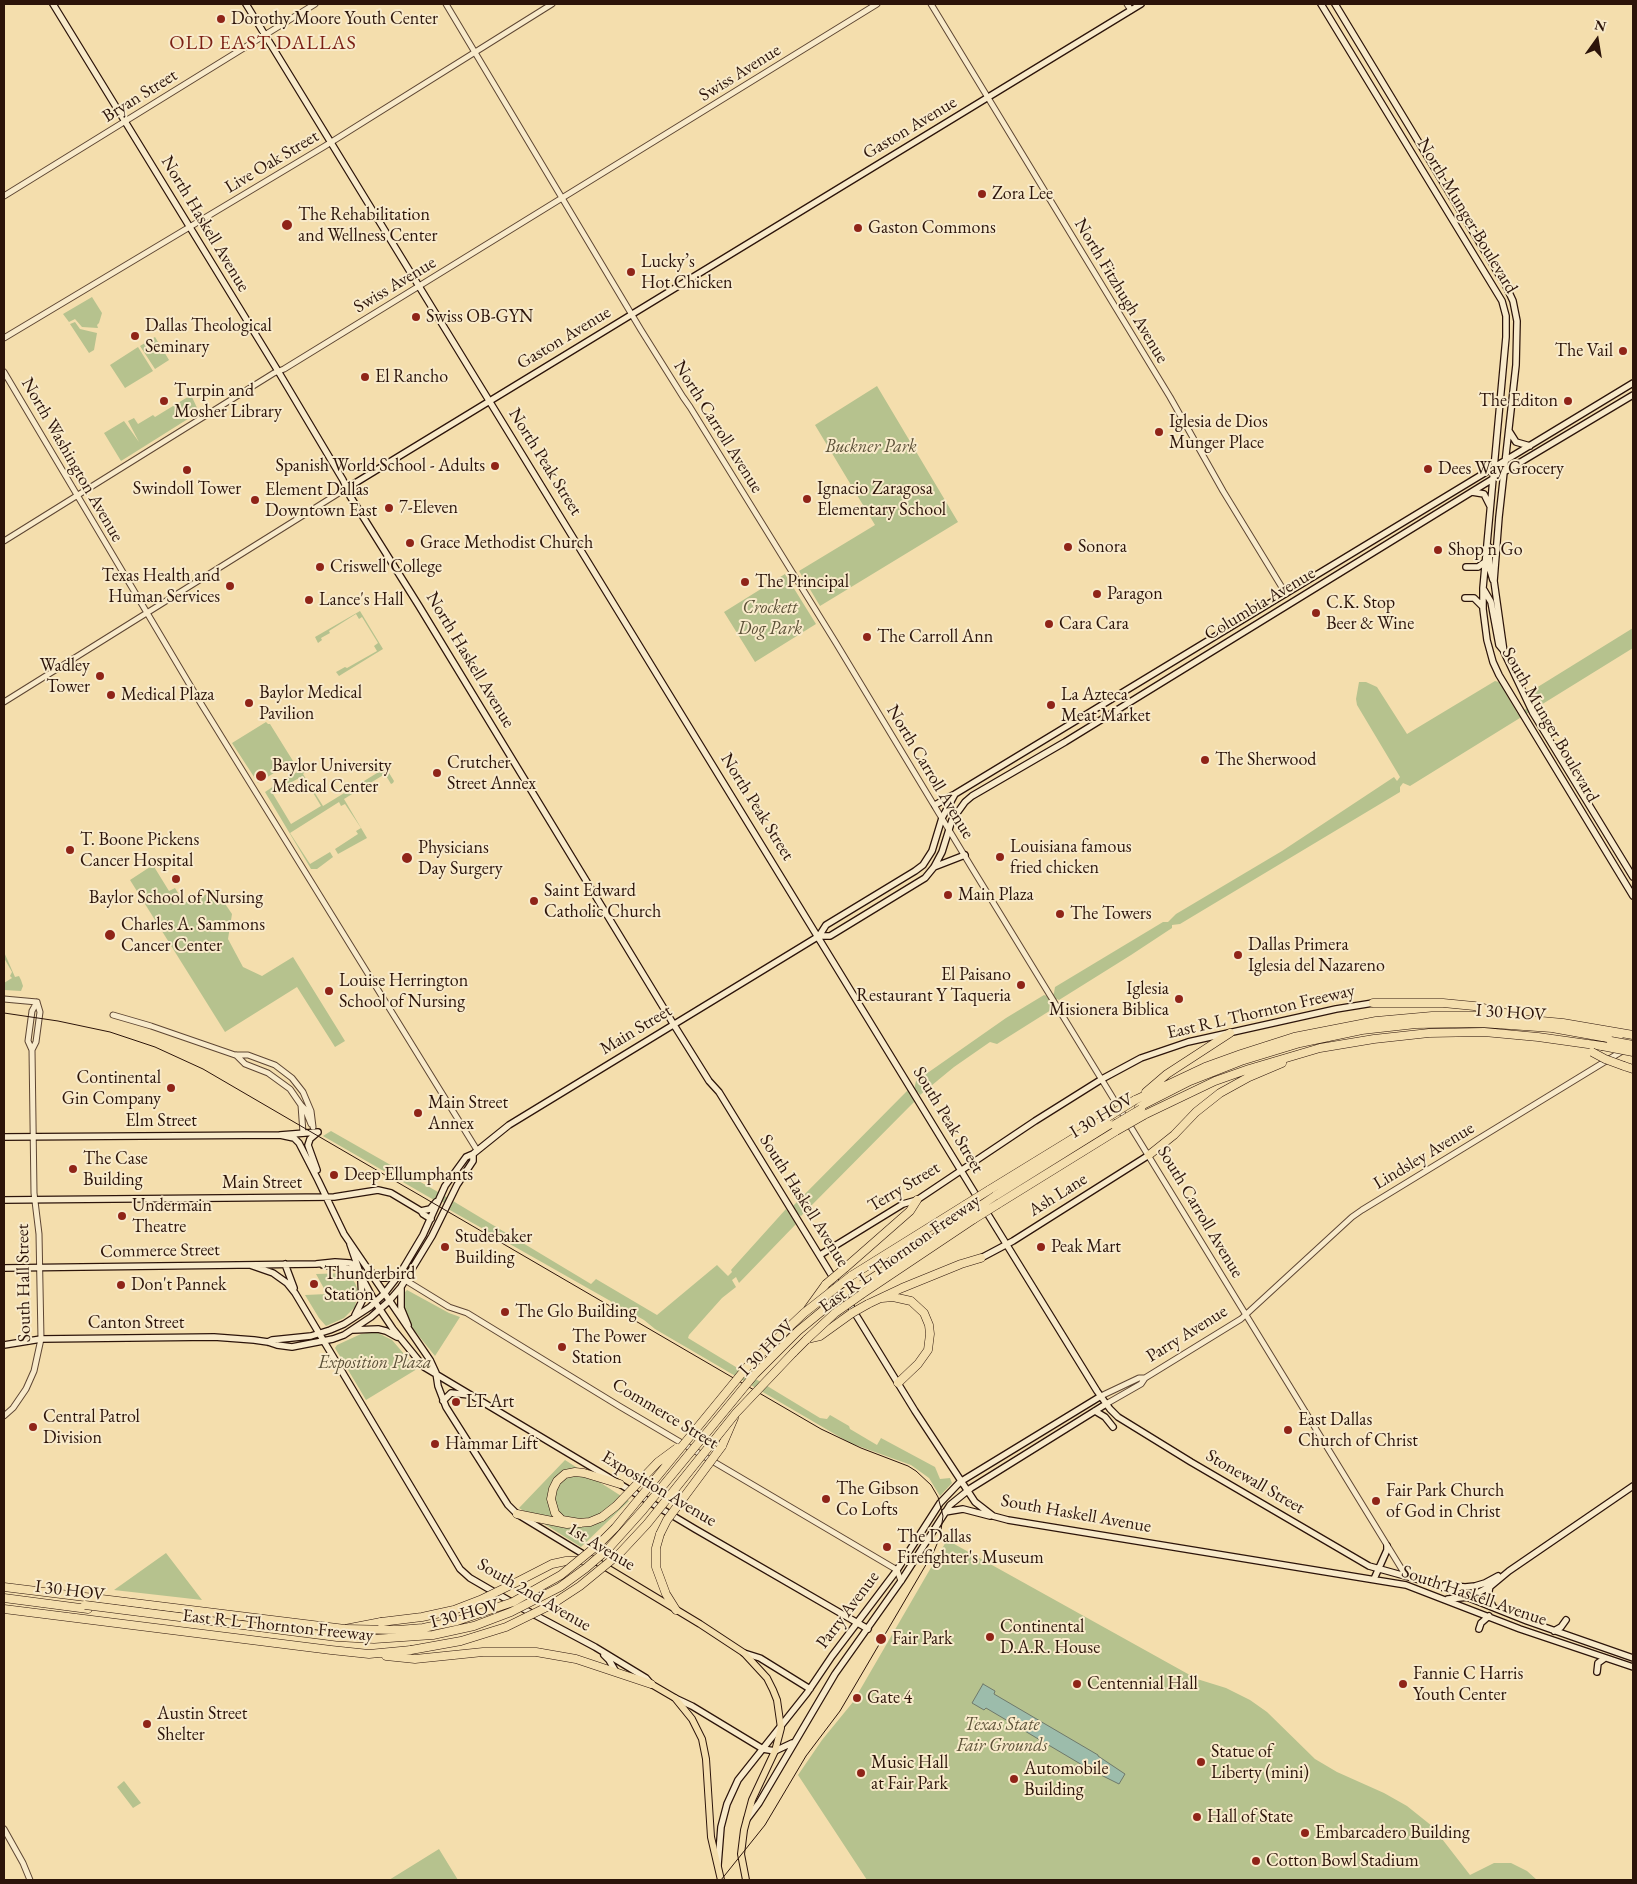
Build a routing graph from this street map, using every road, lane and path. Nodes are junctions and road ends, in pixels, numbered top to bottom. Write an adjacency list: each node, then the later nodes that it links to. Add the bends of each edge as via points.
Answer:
1 (53, 4): 16 (main road, North Haskell Avenue)
2 (246, 4): 13 (main road, North Peak Street)
3 (315, 4): 13 (street, Bryan Street)
4 (446, 4): 14 (street, North Carroll Avenue)
5 (552, 4): 14 (street, Live Oak Street)
6 (877, 4): 19 (street, Swiss Avenue)
7 (931, 4): 15 (street, North Fitzhugh Avenue)
8 (1127, 4): 12 (street)
9 (1142, 4): 12 (main road, Gaston Avenue)
10 (1321, 4): 32 (main road, North Munger Boulevard, via 1502,301 1506,337)
11 (1335, 4): 29 (main road, North Munger Boulevard, via 1513,301 1518,332)
12 (1131, 10): 15 (main road, Gaston Avenue)
13 (266, 35): 16 (street, Bryan Street); 17 (main road, North Peak Street)
14 (475, 52): 17 (street, Live Oak Street); 19 (street, North Carroll Avenue)
15 (988, 98): 22 (main road, Gaston Avenue); 47 (street, North Fitzhugh Avenue)
16 (125, 122): 18 (street, Bryan Street); 20 (main road, North Haskell Avenue)
17 (332, 142): 20 (street, Live Oak Street); 21 (main road, North Peak Street)
18 (4, 196)
19 (563, 198): 21 (street, Swiss Avenue); 22 (street, North Carroll Avenue)
20 (190, 228): 23 (street, Live Oak Street); 24 (main road, North Haskell Avenue)
21 (419, 286): 24 (street, Swiss Avenue); 28 (main road, North Peak Street)
22 (632, 314): 28 (main road, Gaston Avenue); 55 (street, North Carroll Avenue)
23 (4, 338)
24 (278, 371): 35 (main road, North Haskell Avenue); 37 (street, Swiss Avenue)
25 (4, 372): 37 (street, North Washington Avenue)
26 (1633, 383): 30 (main road, Columbia Avenue)
27 (1633, 395): 33 (main road, Columbia Avenue)
28 (490, 401): 35 (main road, Gaston Avenue); 65 (main road, North Peak Street)
29 (1509, 430): 30 (main road, via 1516,442); 31 (main road, North Munger Boulevard)
30 (1530, 446): 31 (main road, Columbia Avenue)
31 (1506, 460): 32 (main road, Columbia Avenue); 33 (main road, South Munger Boulevard)
32 (1494, 467): 34 (main road, South Munger Boulevard); 41 (main road, Columbia Avenue)
33 (1504, 472): 34 (main road, Columbia Avenue); 45 (main road, South Munger Boulevard)
34 (1494, 479): 36 (main road, Columbia Avenue); 38 (main road, South Munger Boulevard)
35 (347, 488): 51 (street, Gaston Avenue); 70 (main road, North Haskell Avenue)
36 (1472, 492): 38 (main road, via 1484,494); 43 (main road, Columbia Avenue)
37 (77, 496): 39 (street, Swiss Avenue); 51 (street, North Washington Avenue)
38 (1491, 509): 40 (main road, South Munger Boulevard)
39 (4, 541)
40 (1488, 543): 42 (main road, South Munger Boulevard); 45 (main road)
41 (1346, 557): 43 (main road); 47 (main road, Columbia Avenue)
42 (1485, 562): 44 (main road, via 1478,567); 46 (main road, South Munger Boulevard)
43 (1351, 566): 49 (main road, Columbia Avenue)
44 (1466, 567)
45 (1494, 581): 52 (main road, South Munger Boulevard)
46 (1483, 588): 50 (main road, South Munger Boulevard); 52 (main road, via 1491,602 1499,645)
47 (1286, 594): 49 (main road); 54 (main road, Columbia Avenue)
48 (1465, 598): 50 (main road, via 1477,600)
49 (1290, 602): 57 (main road, Columbia Avenue, via 972,796 957,812)
50 (1483, 609): 64 (main road, South Munger Boulevard, via 1489,650 1500,675)
51 (147, 612): 53 (street, Gaston Avenue); 89 (street, North Washington Avenue)
52 (1504, 652): 61 (main road, South Munger Boulevard, via 1533,714)
53 (4, 702)
54 (955, 794): 55 (main road, Columbia Avenue); 56 (main road)
55 (935, 805): 56 (street, North Carroll Avenue)
56 (942, 818): 57 (street, North Carroll Avenue); 62 (main road, Main Street, via 928,858)
57 (948, 829): 58 (street, North Carroll Avenue); 60 (main road, Columbia Avenue)
58 (964, 855): 59 (street, North Carroll Avenue); 60 (main road)
59 (969, 863): 79 (street, South Carroll Avenue)
60 (934, 867): 63 (main road, Main Street, via 925,878)
61 (1633, 877)
62 (900, 880): 63 (main road); 65 (main road, Main Street, via 826,925)
63 (906, 890): 65 (main road, Main Street, via 830,936)
64 (1633, 896)
65 (819, 936): 70 (main road, Main Street); 91 (main road, South Peak Street)
66 (4, 999): 87 (street, South Hall Street, via 37,1002 32,1011 28,1041 32,1050)
67 (1373, 1003): 69 (highway, via 1474,1006); 71 (main road, East R L Thornton Freeway)
68 (113, 1015): 77 (street)
69 (1527, 1019): 72 (highway, East R L Thornton Freeway); 81 (highway, East R L Thornton Freeway, via 1432,1016 1376,1021 1321,1031 1205,1067)
70 (674, 1025): 89 (main road, Main Street, via 509,1125); 105 (main road, South Haskell Avenue)
71 (1230, 1032): 79 (main road, East R L Thornton Freeway, via 1140,1058); 81 (highway, via 1167,1074)
72 (1633, 1035)
73 (1574, 1042): 75 (highway, East R L Thornton Freeway, via 1484,1032 1429,1033 1374,1038); 76 (highway, East R L Thornton Freeway, bridge); 78 (highway, bridge, via 1605,1059)
74 (1633, 1044): 81 (highway, I 30 HOV, bridge, via 1533,1028 1434,1026 1384,1030 1330,1039 1272,1054 1225,1070); 126 (street, Lindsley Avenue, via 1352,1217)
75 (1320, 1048): 81 (highway, East R L Thornton Freeway, via 1249,1068); 90 (highway, via 1249,1077 1220,1093)
76 (1633, 1052)
77 (235, 1055): 80 (street, via 245,1064 280,1080); 83 (street, via 266,1061 292,1078 306,1098)
78 (1633, 1069)
79 (1102, 1079): 90 (street, South Carroll Avenue); 91 (main road, Terry Street)
80 (301, 1105): 83 (street); 85 (street)
81 (1140, 1108): 82 (highway, East R L Thornton Freeway, bridge); 82 (highway, East R L Thornton Freeway, bridge)
82 (1112, 1124): 94 (highway, East R L Thornton Freeway); 94 (highway, East R L Thornton Freeway)
83 (313, 1127): 84 (street)
84 (318, 1132): 85 (main road, Elm Street); 92 (main road, via 308,1144)
85 (303, 1133): 86 (main road, Elm Street)
86 (280, 1135): 87 (main road, Elm Street); 92 (main road, via 297,1140)
87 (33, 1136): 88 (main road, Elm Street); 95 (street, South Hall Street)
88 (4, 1137)
89 (475, 1152): 96 (main road, Main Street, via 466,1157); 102 (main road, Main Street)
90 (1149, 1155): 104 (main road, Ash Lane); 126 (street, South Carroll Avenue)
91 (961, 1170): 98 (main road, Terry Street); 104 (main road, South Peak Street)
92 (318, 1180): 93 (main road, Exposition Avenue)
93 (325, 1197): 95 (main road, Main Street); 99 (main road, Main Street, via 384,1190); 103 (main road, Exposition Avenue)
94 (995, 1197): 100 (highway, East R L Thornton Freeway, bridge); 100 (highway, East R L Thornton Freeway, bridge)
95 (34, 1199): 97 (main road, Main Street); 112 (street, South Hall Street)
96 (440, 1199): 99 (main road, via 430,1209); 101 (main road, Main Street)
97 (4, 1200)
98 (917, 1200): 105 (main road, Terry Street, via 903,1204); 125 (highway, bridge, via 910,1211 826,1284)
99 (421, 1210): 101 (main road, Main Street)
100 (971, 1212): 118 (highway, East R L Thornton Freeway); 118 (highway, I 30 HOV, via 878,1268); 125 (highway, East R L Thornton Freeway, bridge, via 851,1276)
101 (431, 1219): 114 (main road, Canton Street)
102 (439, 1222): 116 (main road, Canton Street)
103 (350, 1244): 110 (main road, Exposition Avenue); 113 (main road, Exposition Avenue)
104 (1008, 1244): 106 (main road, Ash Lane); 141 (main road, South Peak Street)
105 (820, 1255): 139 (main road, South Haskell Avenue)
106 (981, 1258): 121 (highway)
107 (285, 1264): 108 (main road, Commerce Street); 109 (main road, Commerce Street); 119 (main road, South 2nd Avenue)
108 (316, 1264): 110 (main road, Commerce Street, via 345,1262); 115 (main road, Commerce Street, via 350,1269)
109 (250, 1265): 112 (main road, Commerce Street); 119 (main road, South 2nd Avenue, via 273,1272)
110 (357, 1267): 115 (main road, Exposition Avenue)
111 (4, 1268): 112 (main road, Commerce Street)
112 (40, 1268): 131 (street, South Hall Street)
113 (368, 1270): 114 (main road, via 383,1278 392,1278); 120 (main road, Exposition Avenue)
114 (401, 1272): 120 (main road, Canton Street)
115 (361, 1276): 123 (main road, Exposition Avenue); 127 (main road, via 362,1301)
116 (405, 1280): 117 (main road, Canton Street); 159 (street, Commerce Street, via 444,1304 467,1313)
117 (401, 1287): 122 (main road, Canton Street); 130 (main road, via 401,1308)
118 (859, 1288): 132 (highway, East R L Thornton Freeway, bridge); 171 (highway, I 30 HOV, bridge, via 803,1327 762,1367 608,1549 538,1600 480,1624 440,1634 404,1638 337,1637)
119 (295, 1293): 129 (main road, South 2nd Avenue)
120 (384, 1294): 122 (main road, Exposition Avenue); 123 (main road, Canton Street)
121 (882, 1298): 132 (highway, bridge, via 820,1336); 139 (highway, via 911,1301 924,1313 930,1325 930,1344 925,1355)
122 (389, 1301): 124 (main road, Canton Street); 130 (main road, Exposition Avenue)
123 (375, 1302): 124 (main road, Exposition Avenue); 127 (main road, Canton Street)
124 (380, 1310): 128 (main road, Canton Street); 135 (main road, Exposition Avenue)
125 (804, 1313): 148 (highway, East R L Thornton Freeway, bridge, via 747,1367)
126 (1246, 1315): 138 (street, Parry Avenue); 157 (street, South Carroll Avenue)
127 (354, 1318): 129 (main road, Canton Street)
128 (351, 1330): 134 (main road, Canton Street); 135 (main road, via 378,1329)
129 (319, 1334): 133 (main road, Canton Street); 134 (main road, South 2nd Avenue)
130 (412, 1336): 137 (main road, Exposition Avenue)
131 (42, 1339): 133 (main road, Canton Street, via 214,1338); 136 (main road, Canton Street); 146 (street, South Hall Street, via 26,1389)
132 (807, 1339): 145 (highway, East R L Thornton Freeway, bridge)
133 (268, 1342): 134 (main road, Canton Street, via 292,1347)
134 (324, 1342): 185 (main road, South 2nd Avenue, via 460,1569 520,1607)
135 (403, 1342): 137 (main road, Exposition Avenue, via 423,1365)
136 (4, 1344)
137 (436, 1373): 140 (main road, Exposition Avenue); 142 (main road, 1st Avenue)
138 (1145, 1378): 141 (street, Parry Avenue, via 1138,1378); 143 (street, Parry Avenue, via 1141,1384)
139 (898, 1383): 149 (main road, South Haskell Avenue)
140 (472, 1395): 142 (main road, via 451,1393); 150 (main road, Exposition Avenue)
141 (1101, 1396): 143 (main road, Stonewall Street); 149 (main road, Parry Avenue)
142 (443, 1402): 154 (main road, 1st Avenue, via 493,1484)
143 (1106, 1404): 144 (main road, Parry Avenue); 160 (main road, Stonewall Street, via 1118,1417 1140,1431)
144 (1095, 1411): 147 (main road, via 1106,1417); 152 (main road, Parry Avenue)
145 (736, 1413): 176 (highway, bridge, via 722,1446 666,1520 660,1534 656,1567); 187 (highway, East R L Thornton Freeway, bridge, via 633,1539 600,1570 566,1595 529,1617 477,1637 437,1646)
146 (4, 1416)
147 (1113, 1427)
148 (686, 1441): 156 (highway, bridge, via 658,1462 602,1517); 181 (highway, East R L Thornton Freeway, bridge, via 600,1543 561,1575 530,1593 485,1612 423,1628)
149 (960, 1482): 152 (main road, South Haskell Avenue); 159 (main road, Parry Avenue, via 940,1503)
150 (620, 1484): 156 (highway, via 575,1472 565,1474 557,1481 551,1499 555,1513 562,1520); 180 (main road, Exposition Avenue)
151 (1633, 1486): 161 (main road)
152 (966, 1492): 153 (main road, Parry Avenue); 155 (main road, South Haskell Avenue)
153 (946, 1512): 155 (main road, via 963,1509); 165 (main road, Parry Avenue)
154 (516, 1514): 156 (highway); 158 (main road, 1st Avenue)
155 (993, 1516): 163 (main road, South Haskell Avenue)
156 (580, 1524)
157 (1387, 1546): 160 (main road); 162 (street, South Carroll Avenue)
158 (594, 1560): 176 (main road, 1st Avenue); 181 (highway, bridge, via 552,1564 454,1610)
159 (897, 1570): 165 (street); 180 (main road, Parry Avenue)
160 (1378, 1570): 162 (main road, Stonewall Street); 163 (main road)
161 (1509, 1571): 167 (main road); 168 (main road)
162 (1406, 1576): 166 (main road, South Haskell Avenue)
163 (1374, 1580): 173 (main road, South Haskell Avenue, via 1406,1585)
164 (4, 1581): 170 (highway)
165 (901, 1581): 182 (main road, Parry Avenue)
166 (1434, 1584): 167 (main road); 172 (main road, South Haskell Avenue)
167 (1474, 1586): 172 (main road)
168 (1490, 1586): 172 (main road); 174 (main road, via 1488,1596)
169 (4, 1587): 170 (highway, East R L Thornton Freeway)
170 (49, 1592): 181 (highway, East R L Thornton Freeway)
171 (4, 1597)
172 (1470, 1597): 173 (main road); 174 (main road, South Haskell Avenue); 177 (main road)
173 (1443, 1598): 177 (main road, South Haskell Avenue)
174 (1493, 1607): 184 (main road, South Haskell Avenue)
175 (4, 1609): 187 (highway, East R L Thornton Freeway)
176 (676, 1610): 186 (main road, 1st Avenue)
177 (1471, 1610): 178 (main road, South Haskell Avenue)
178 (1489, 1616): 183 (main road); 188 (main road, South Haskell Avenue)
179 (1566, 1620): 184 (main road)
180 (857, 1622): 182 (main road, Exposition Avenue); 194 (main road, Parry Avenue)
181 (345, 1629)
182 (868, 1629): 197 (main road, Parry Avenue, via 835,1674)
183 (1479, 1629)
184 (1554, 1631): 189 (main road, South Haskell Avenue)
185 (595, 1647): 191 (main road); 193 (main road, South 2nd Avenue)
186 (744, 1653): 194 (main road, 1st Avenue, via 760,1658); 196 (main road, via 767,1678 773,1690)
187 (369, 1654): 191 (highway, via 415,1659 519,1651 569,1658)
188 (1605, 1658): 190 (main road, South Haskell Avenue); 192 (main road, via 1598,1663)
189 (1633, 1658)
190 (1633, 1667)
191 (616, 1672): 193 (highway)
192 (1597, 1672)
193 (651, 1684): 195 (main road, South 2nd Avenue)
194 (810, 1689): 196 (main road, Parry Avenue)
195 (675, 1698): 198 (main road, South 2nd Avenue); 202 (main road, via 692,1719 704,1745 711,1837)
196 (781, 1728): 198 (main road, Parry Avenue); 199 (main road)
197 (794, 1742): 199 (main road); 200 (main road, Parry Avenue)
198 (763, 1749): 199 (main road, South 2nd Avenue); 202 (main road, Parry Avenue, via 738,1780 727,1804 721,1827)
199 (775, 1752): 200 (main road, via 752,1800)
200 (746, 1821): 205 (main road, via 742,1854)
201 (4, 1829): 203 (street)
202 (718, 1867): 204 (main road)
203 (30, 1880)
204 (721, 1880)
205 (746, 1880)

